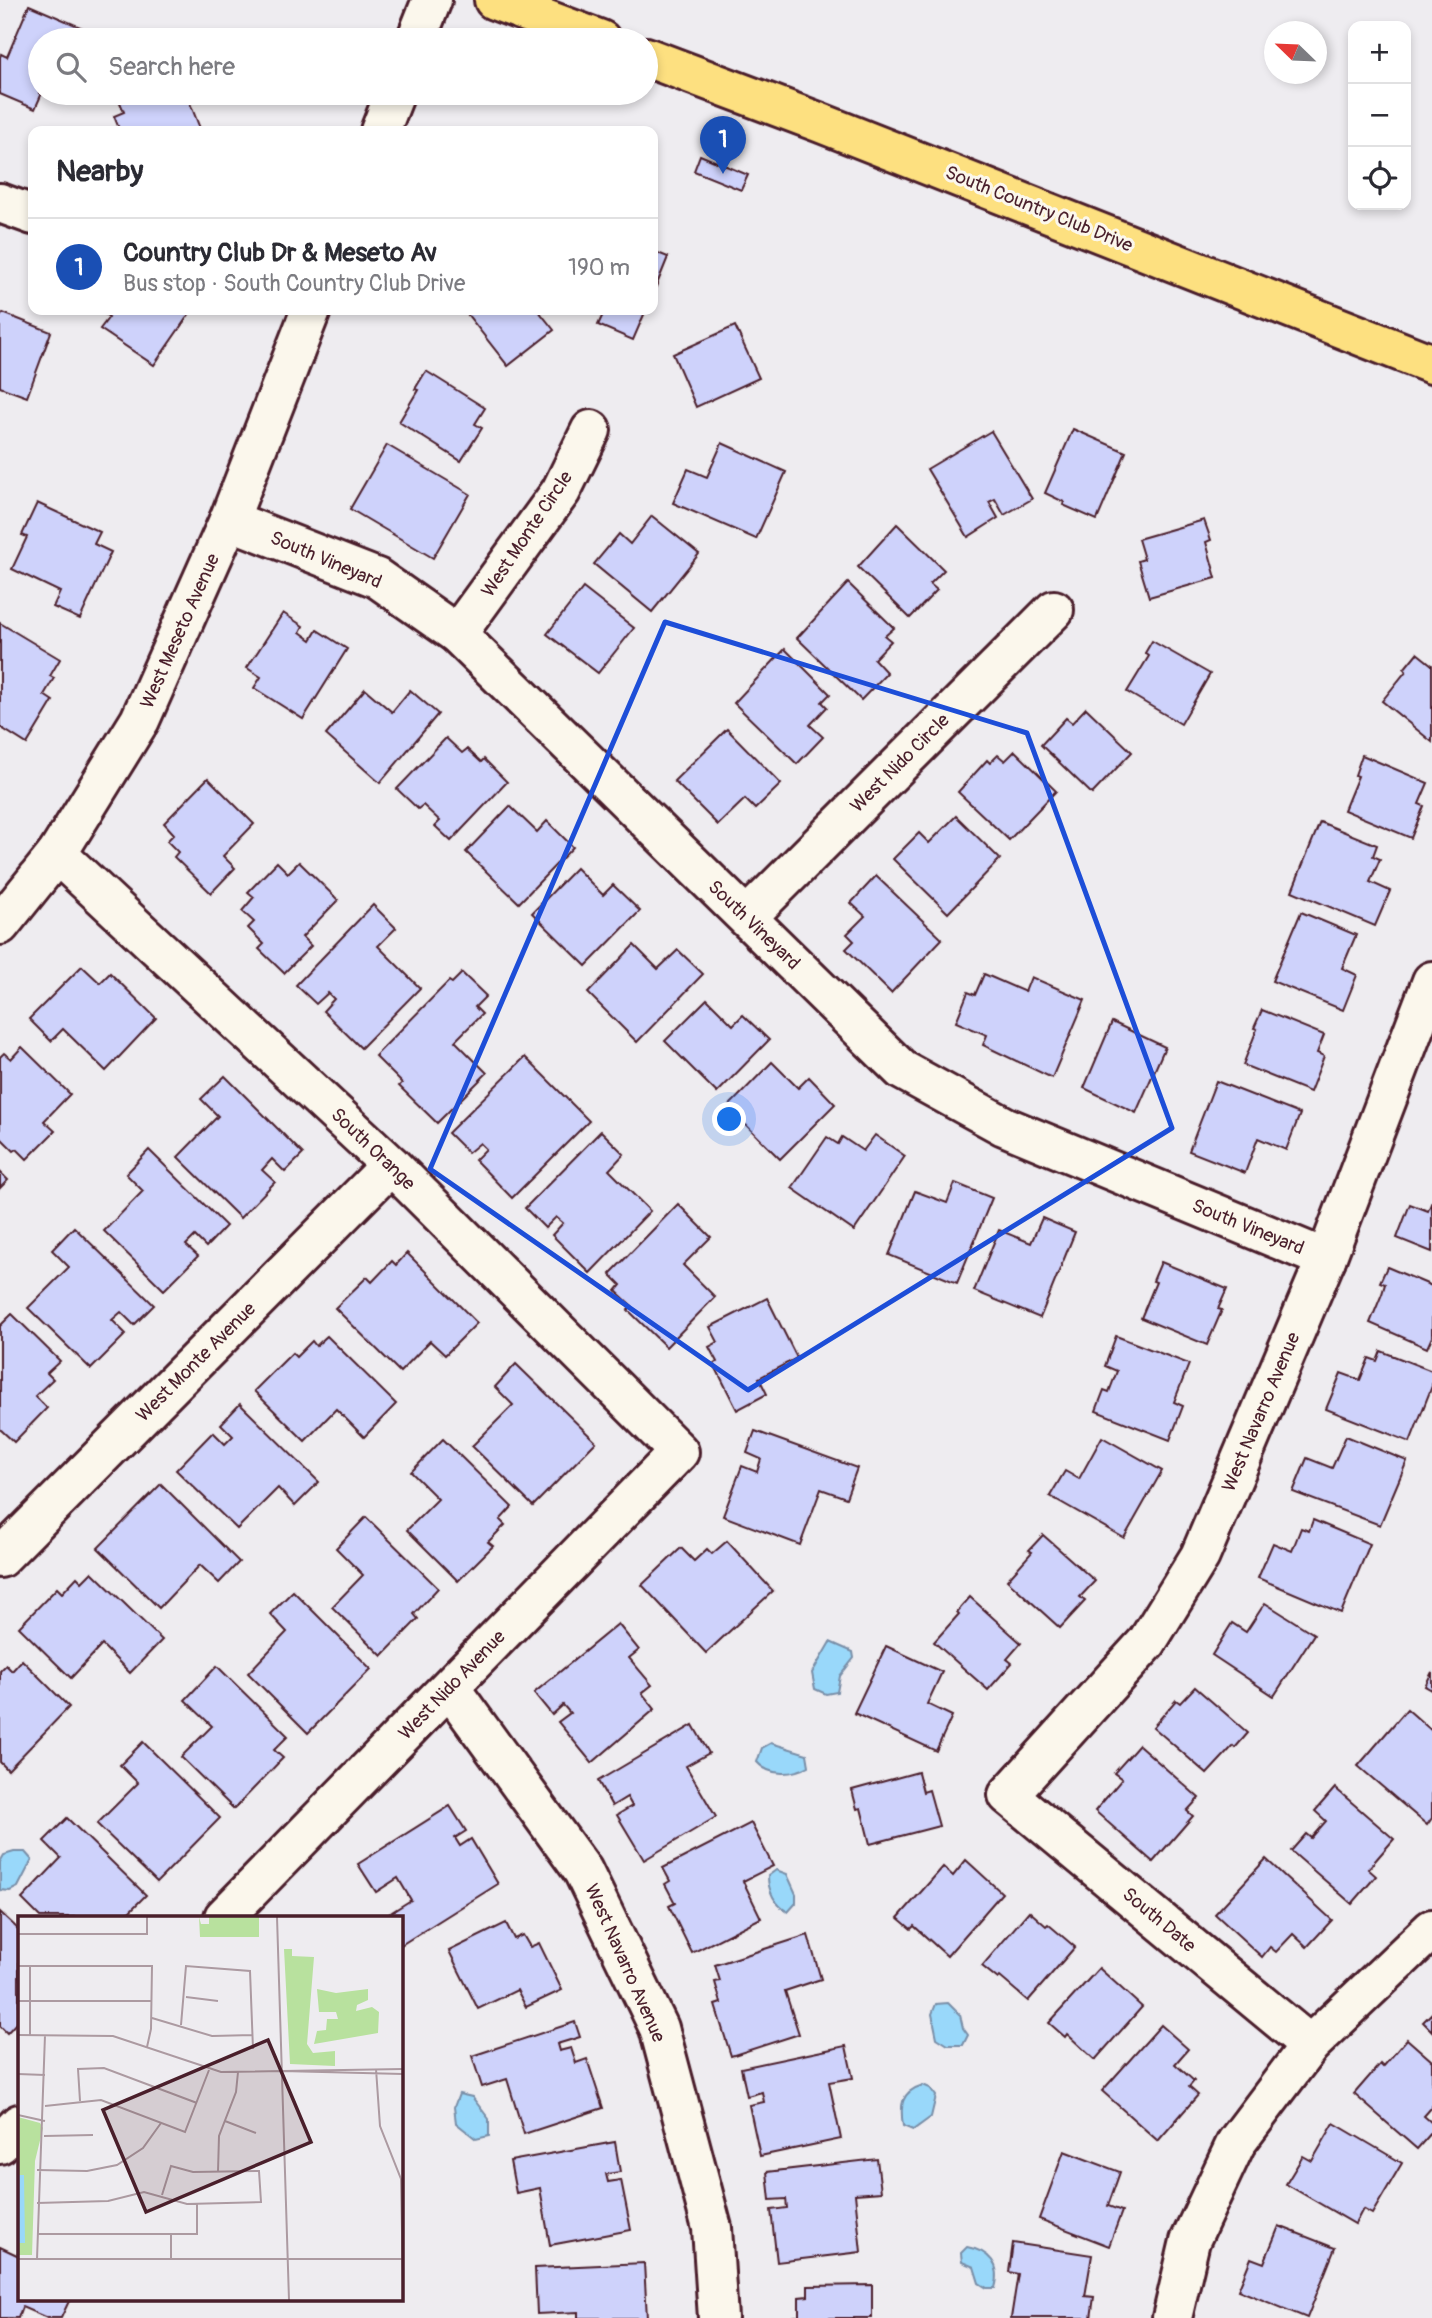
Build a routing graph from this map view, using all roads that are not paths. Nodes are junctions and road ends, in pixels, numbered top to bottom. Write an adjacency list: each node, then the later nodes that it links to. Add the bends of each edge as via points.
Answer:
1 (432, 0): 3 (street)
2 (494, 0): 4 (main road)
3 (421, 28)
4 (569, 28)
5 (658, 62): 11 (main road, South Country Club Drive)
6 (390, 105): 7 (street)
7 (382, 126)
8 (0, 203): 9 (street)
9 (28, 213)
10 (309, 315): 13 (street, West Meseto Avenue)
11 (1432, 364)
12 (591, 430): 15 (street, West Monte Circle, via 561,491)
13 (229, 520): 15 (street, South Vineyard, via 377,579); 16 (street, West Meseto Avenue, via 140,720)
14 (1054, 610): 17 (street, West Nido Circle)
15 (457, 634): 17 (street, South Vineyard)
16 (57, 854): 18 (street, West Meseto Avenue); 20 (street, South Orange)
17 (747, 917): 21 (street, South Vineyard, via 902,1070 1004,1126)
18 (0, 925)
19 (1432, 981): 21 (street, West Navarro Avenue)
20 (391, 1165): 22 (street, South Orange); 23 (street, West Monte Avenue)
21 (1326, 1259): 25 (street, West Navarro Avenue, via 1200,1556 1147,1642)
22 (679, 1452): 24 (street, West Nido Avenue)
23 (0, 1558)
24 (450, 1688): 26 (street, West Nido Avenue); 31 (street, West Navarro Avenue, via 583,1871 659,2028 712,2228)
25 (1008, 1795): 28 (street, South Date)
26 (224, 1916)
27 (1432, 1929): 28 (street)
28 (1310, 2045): 32 (street, via 1236,2143 1190,2241)
29 (18, 2125): 30 (street)
30 (0, 2144)
31 (718, 2318)
32 (1172, 2318)

